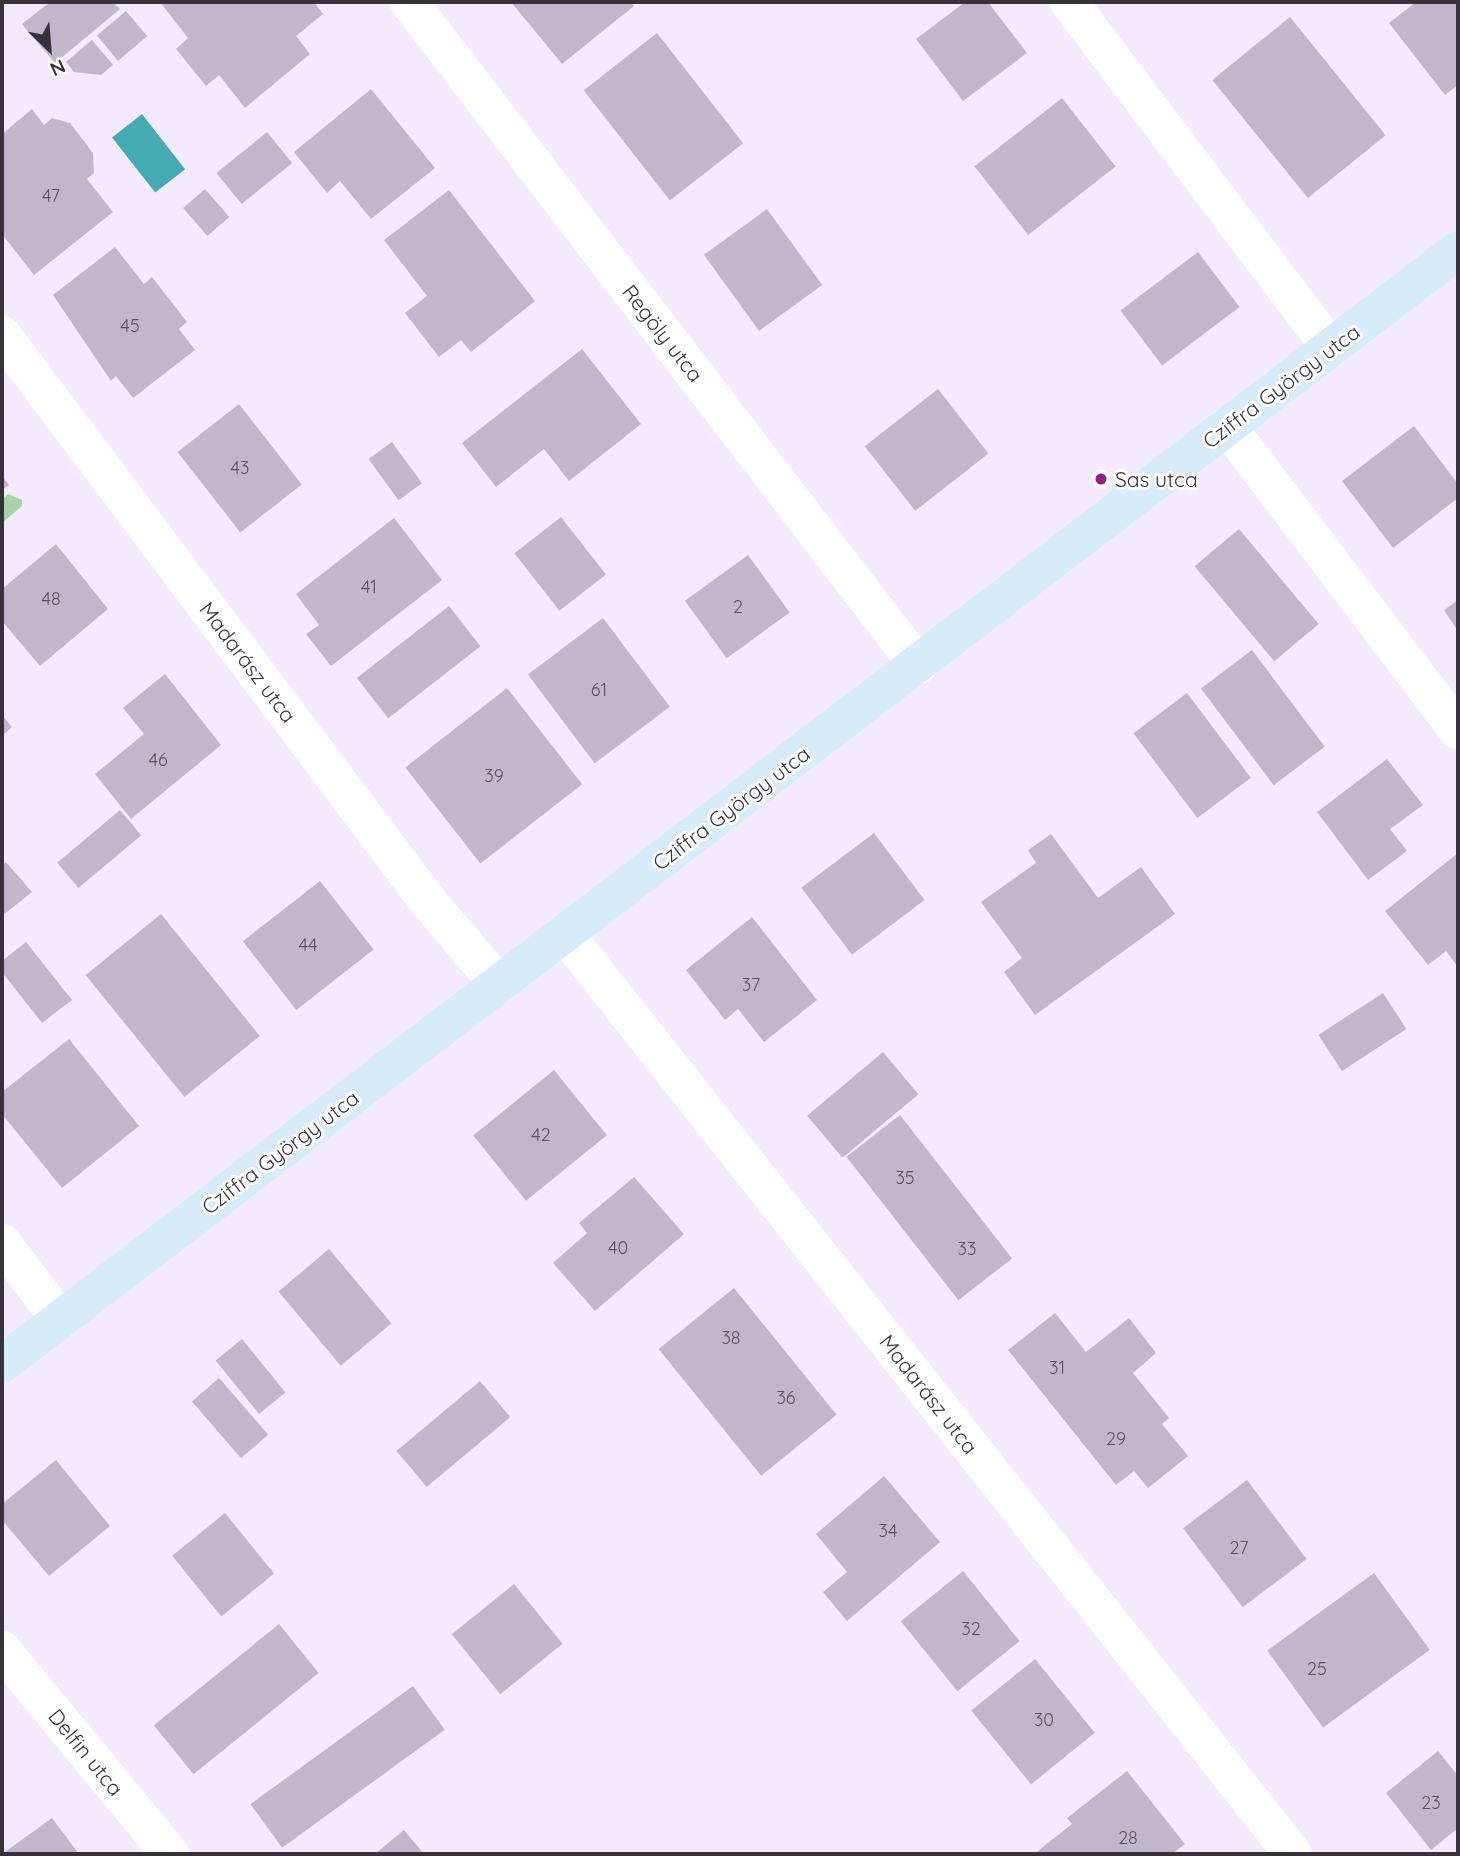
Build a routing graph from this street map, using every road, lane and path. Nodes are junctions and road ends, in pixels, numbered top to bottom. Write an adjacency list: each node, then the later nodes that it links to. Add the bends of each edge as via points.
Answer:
1 (409, 2): 7 (street, Regöly utca)
2 (1069, 2): 5 (street)
3 (1458, 250): 5 (street, Cziffra György utca)
4 (2, 335): 10 (street, Madarász utca, via 427,900)
5 (1331, 348): 6 (street, Cziffra György utca)
6 (1227, 426): 7 (street, Cziffra György utca); 8 (street)
7 (918, 664): 9 (street, Cziffra György utca)
8 (1458, 730)
9 (565, 934): 10 (street, Cziffra György utca); 16 (street, Madarász utca)
10 (499, 985): 12 (street, Cziffra György utca)
11 (2, 1243): 12 (street)
12 (60, 1319): 13 (street, Cziffra György utca)
13 (2, 1364)
14 (2, 1650): 15 (street, Delfin utca)
15 (170, 1854)
16 (1293, 1854)

